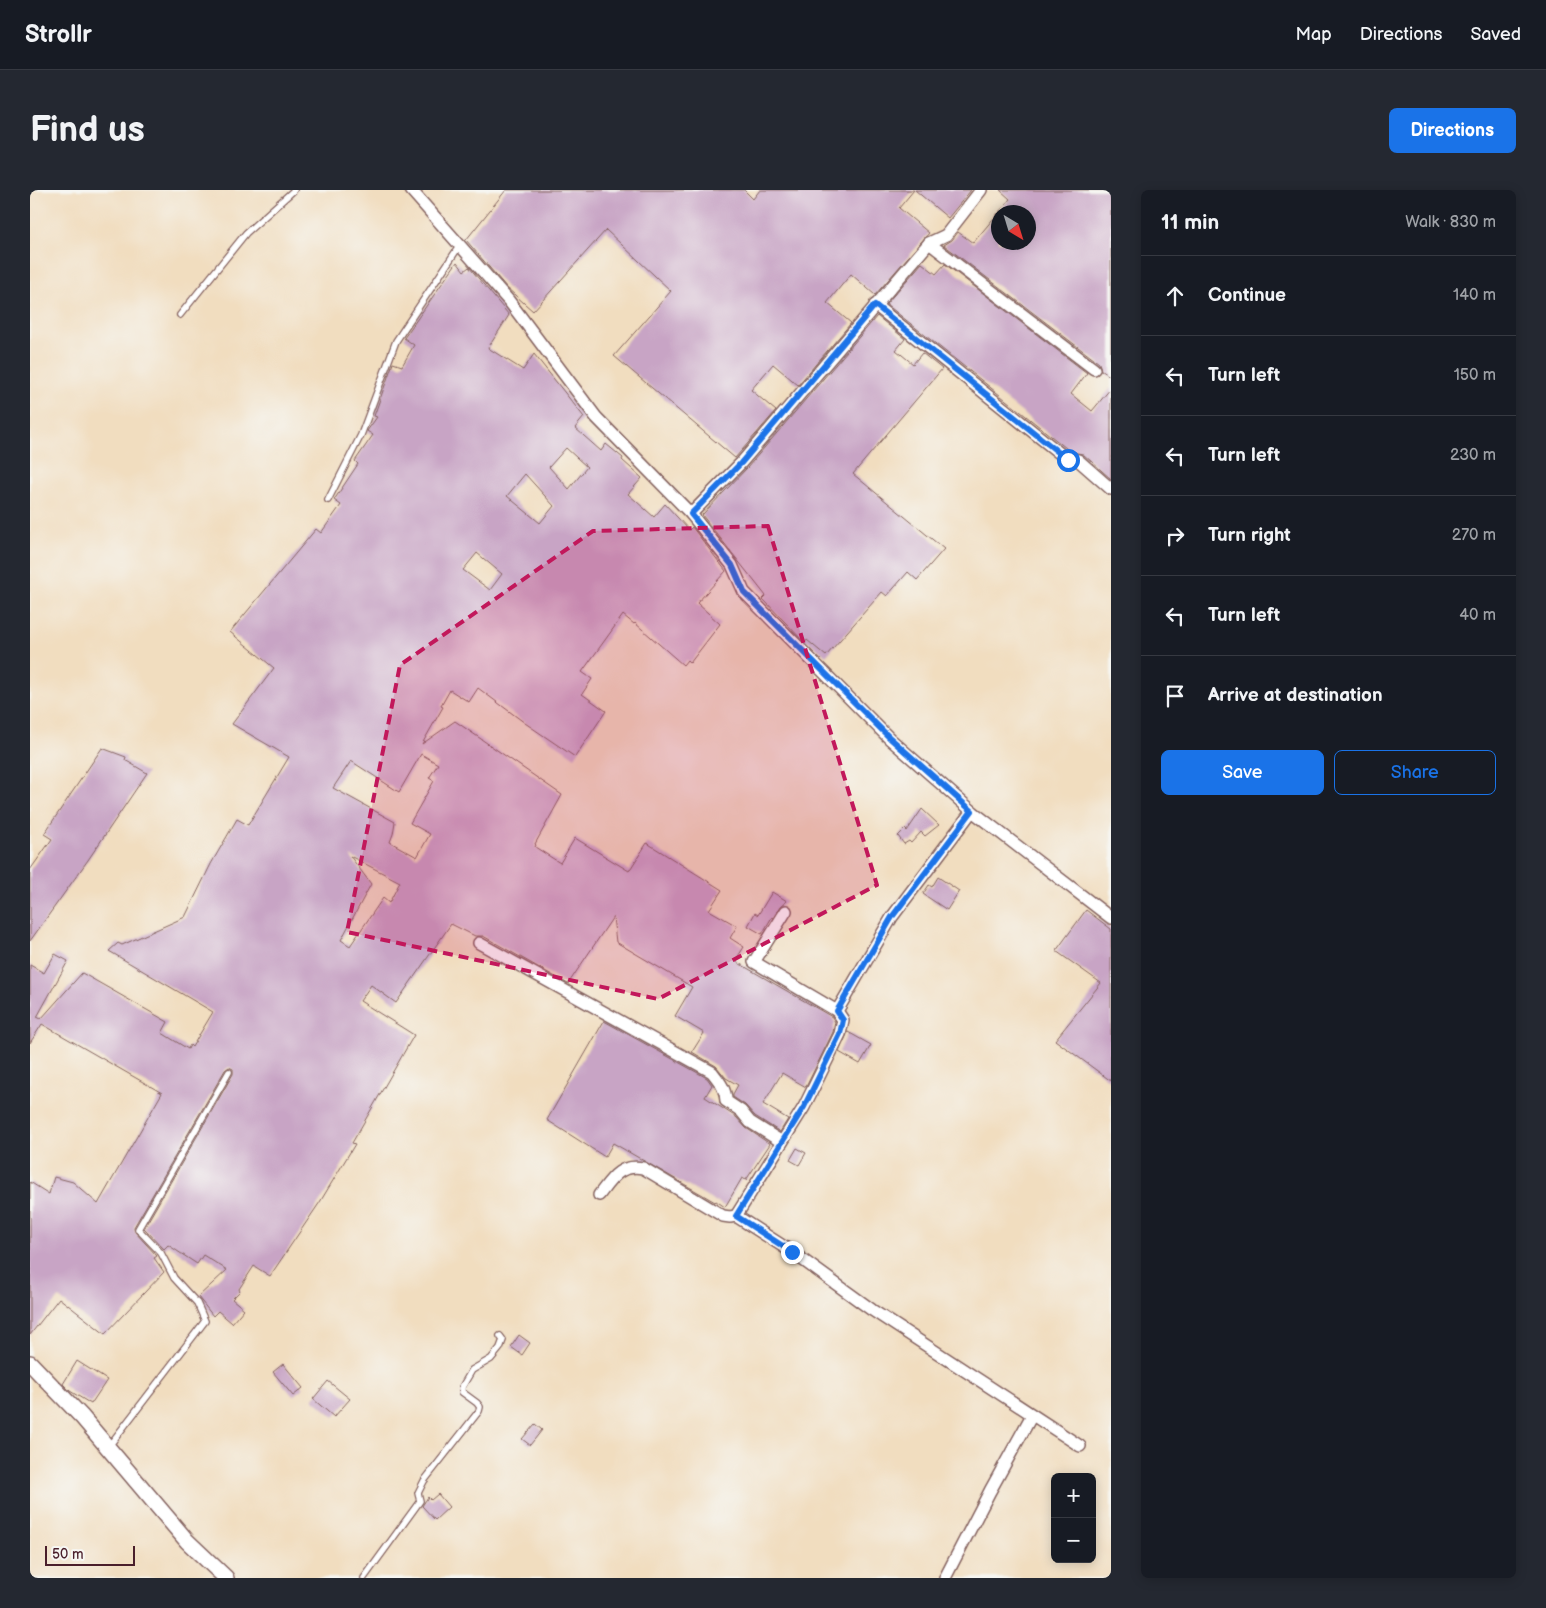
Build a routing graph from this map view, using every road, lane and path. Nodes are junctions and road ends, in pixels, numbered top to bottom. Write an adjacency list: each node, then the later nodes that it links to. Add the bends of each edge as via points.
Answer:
1 (294, 190): 7 (lane, via 246,233)
2 (410, 190): 5 (street)
3 (981, 190): 4 (street, via 946,235)
4 (929, 243): 6 (street); 8 (street)
5 (460, 245): 10 (lane, via 396,341 361,435); 11 (street, via 509,301 596,417)
6 (875, 305): 9 (street, via 1068,460 1078,460); 11 (street, via 741,463)
7 (180, 315)
8 (1094, 369)
9 (1111, 489)
10 (328, 500)
11 (691, 514): 12 (street, via 732,565 744,592 890,738)
12 (972, 811): 14 (street); 16 (street, via 892,917)
13 (786, 911): 16 (street, via 754,962)
14 (1111, 918)
15 (479, 943): 18 (street, via 712,1072 726,1094 726,1102)
16 (837, 1011): 18 (street, via 843,1020 840,1034 804,1107)
17 (229, 1072): 25 (lane, via 138,1229 161,1253 174,1278 197,1303 205,1321)
18 (782, 1142): 20 (street)
19 (599, 1195): 20 (street, via 612,1177 623,1169 643,1168 723,1216)
20 (736, 1216): 23 (street)
21 (500, 1336): 27 (lane, via 503,1340 500,1348 491,1359 472,1370 462,1387 462,1392 477,1403 479,1412 424,1481 418,1493 420,1501)
22 (30, 1363): 25 (street)
23 (1032, 1415): 24 (street); 28 (street)
24 (1080, 1446)
25 (108, 1448): 26 (street, via 187,1540)
26 (226, 1578)
27 (364, 1578)
28 (945, 1578)

